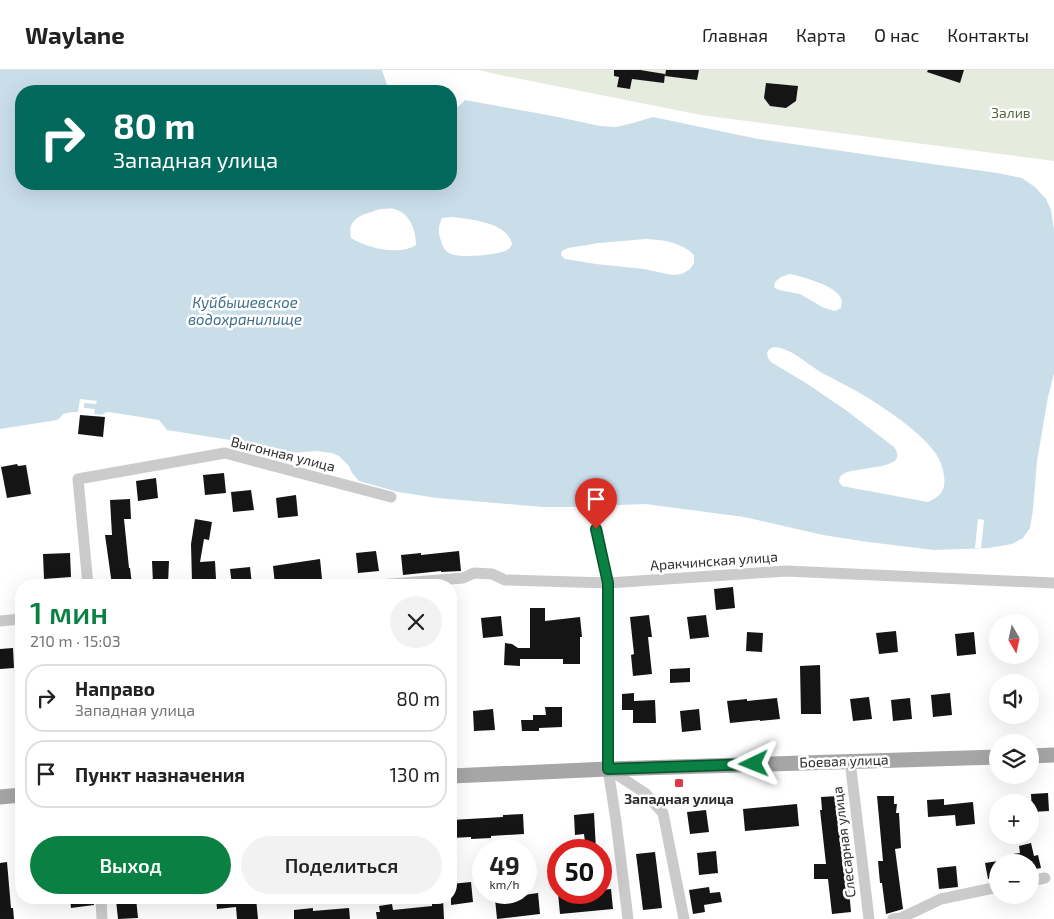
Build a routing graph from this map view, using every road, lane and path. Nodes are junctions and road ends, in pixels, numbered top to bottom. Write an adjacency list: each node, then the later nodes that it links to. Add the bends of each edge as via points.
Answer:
1 (391, 497): 3 (street, Выгонная улица, via 225,453 78,479)
2 (596, 529): 5 (street)
3 (87, 579)
4 (451, 579): 5 (street, Аракчинская улица, via 474,573 492,574 505,580)
5 (608, 583): 6 (street, Аракчинская улица, via 786,571); 13 (street)
6 (1054, 583)
7 (15, 620): 8 (street)
8 (0, 621)
9 (1054, 755): 10 (main road)
10 (1039, 756)
11 (989, 757): 12 (main road, Боевая улица)
12 (850, 761): 13 (main road, Боевая улица); 24 (street, Слесарная улица)
13 (608, 769): 14 (main road, Боевая улица); 22 (street); 23 (street, via 645,793 663,813)
14 (457, 776)
15 (15, 795): 16 (main road)
16 (0, 796)
17 (1045, 878): 18 (street)
18 (1039, 879)
19 (989, 889): 25 (street, via 941,899)
20 (101, 904): 21 (street)
21 (102, 919)
22 (628, 919)
23 (684, 919)
24 (868, 919)
25 (893, 919)

